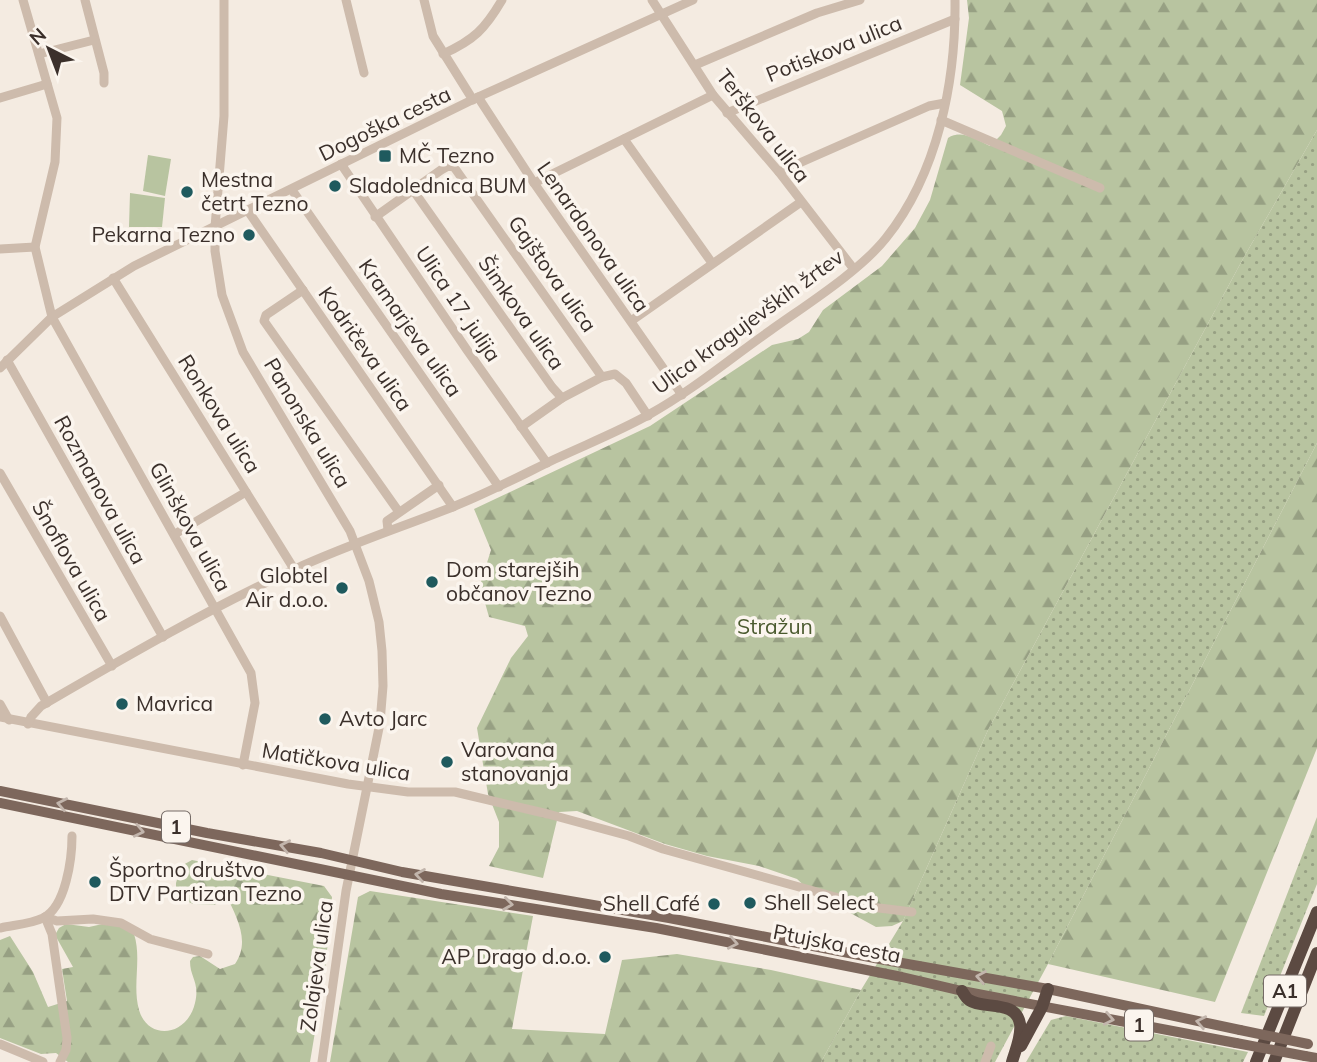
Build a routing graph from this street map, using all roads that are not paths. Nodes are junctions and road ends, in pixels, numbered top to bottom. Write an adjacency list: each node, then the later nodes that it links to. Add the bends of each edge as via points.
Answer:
1 (23, 0): 14 (street)
2 (85, 0): 13 (street)
3 (224, 0): 36 (street, Panonska ulica, via 224,116)
4 (346, 0): 17 (street)
5 (424, 0): 15 (street, Lenardonova ulica)
6 (502, 0): 15 (street, via 480,32)
7 (652, 0): 11 (street, Terškova ulica)
8 (693, 0): 11 (street, Dogoška cesta)
9 (860, 0): 16 (street, via 817,13)
10 (955, 0): 12 (street, Ulica kragujevških žrtev)
11 (661, 14): 16 (street, Terškova ulica); 22 (street, Dogoška cesta)
12 (955, 19): 23 (street, Ulica kragujevških žrtev); 24 (street, Potiskova ulica)
13 (94, 40): 14 (street); 18 (street)
14 (39, 54): 19 (street)
15 (443, 54): 22 (street, Lenardonova ulica)
16 (695, 65): 20 (street, Terškova ulica)
17 (364, 73)
18 (104, 83)
19 (47, 84): 21 (street); 37 (street, via 57,118 57,142)
20 (713, 95): 24 (street, Terškova ulica); 26 (street)
21 (0, 98)
22 (476, 99): 27 (street, Dogoška cesta); 29 (street, Lenardonova ulica)
23 (945, 103): 25 (street, Ulica kragujevških žrtev); 28 (street)
24 (727, 113): 28 (street, Terškova ulica)
25 (941, 120): 30 (street); 40 (street, Ulica kragujevških žrtev, via 924,172 905,209 886,238)
26 (624, 139): 29 (street); 39 (street)
27 (341, 164): 31 (street, Dogoška cesta); 35 (street, Ulica 17. julija)
28 (779, 172): 33 (street, Terškova ulica)
29 (534, 183): 44 (street, Lenardonova ulica)
30 (1100, 188)
31 (292, 190): 34 (street, Dogoška cesta); 55 (street, Kramarjeva ulica)
32 (413, 190): 35 (street, Gajštova ulica); 47 (street, Gajštova ulica, via 454,167); 49 (street, Šimkova ulica)
33 (801, 202): 39 (street); 40 (street, Terškova ulica)
34 (248, 211): 36 (street, Dogoška cesta); 42 (street, Kodričeva ulica)
35 (376, 217): 51 (street, Ulica 17. julija)
36 (215, 227): 41 (street, Dogoška cesta); 61 (street, Panonska ulica, via 218,276 234,332)
37 (35, 247): 38 (street); 43 (street, Glinškova ulica)
38 (0, 249)
39 (712, 263): 44 (street)
40 (853, 268): 48 (street, Ulica kragujevških žrtev)
41 (113, 278): 43 (street, Dogoška cesta); 56 (street, Ronkova ulica)
42 (303, 290): 54 (street, Kodričeva ulica); 58 (street, via 264,321)
43 (52, 317): 45 (street, Dogoška cesta); 60 (street, Glinškova ulica)
44 (631, 321): 48 (street, Lenardonova ulica)
45 (7, 360): 46 (street, Dogoška cesta); 65 (street, Rozmanova ulica)
46 (0, 368)
47 (602, 377): 49 (street, Šimkova ulica); 50 (street, via 619,376)
48 (682, 395): 50 (street, Ulica kragujevških žrtev)
49 (562, 398): 51 (street)
50 (648, 416): 52 (street, Ulica kragujevških žrtev)
51 (521, 427): 52 (street, Ulica 17. julija)
52 (547, 463): 55 (street, Ulica kragujevških žrtev)
53 (0, 473): 66 (street, Šnoflova ulica)
54 (439, 485): 57 (street, Kodričeva ulica); 58 (street)
55 (499, 487): 57 (street, Ulica kragujevških žrtev)
56 (246, 492): 60 (street); 62 (street, Ronkova ulica)
57 (453, 507): 59 (street, Ulica kragujevških žrtev)
58 (399, 512): 59 (street, via 387,521)
59 (388, 530): 61 (street, Ulica kragujevških žrtev)
60 (175, 534): 63 (street, Glinškova ulica)
61 (355, 543): 62 (street, Ulica kragujevških žrtev); 72 (street, Panonska ulica, via 375,604 383,660 380,723)
62 (294, 569): 63 (street, Ulica kragujevških žrtev)
63 (216, 609): 65 (street, Ulica kragujevških žrtev); 71 (street, Glinškova ulica, via 254,686)
64 (0, 616): 67 (street)
65 (163, 637): 66 (street, Ulica kragujevških žrtev)
66 (111, 666): 67 (street, Ulica kragujevških žrtev)
67 (47, 703): 70 (street, Ulica kragujevških žrtev)
68 (0, 704): 69 (street)
69 (5, 719): 70 (street, Matičkova ulica)
70 (28, 724): 71 (street, Matičkova ulica)
71 (243, 765): 72 (street, Matičkova ulica)
72 (367, 786): 76 (street, Panonska ulica); 78 (street, Matičkova ulica, via 454,792 629,836 871,907)
73 (0, 791): 76 (main road, Ptujska cesta / 1, one-way to 73)
74 (0, 803): 77 (main road, Ptujska cesta / 1, one-way to 77)
75 (72, 836): 80 (street, via 69,873 57,903)
76 (352, 859): 77 (street); 84 (main road, Ptujska cesta / 1, one-way to 76, via 402,872)
77 (349, 875): 85 (main road, Ptujska cesta / 1, one-way to 85, via 669,930); 93 (street, Zolajeva ulica)
78 (912, 912)
79 (1317, 912): 96 (highway, A1)
80 (45, 918): 81 (street); 83 (street, via 121,923 150,939); 92 (street, via 52,934 66,1038)
81 (0, 928)
82 (1317, 953): 97 (highway, A1)
83 (208, 954)
84 (1048, 989): 86 (highway); 88 (main road, Ptujska cesta / 1, one-way to 84, bridge)
85 (962, 991): 86 (main road, Ptujska cesta / 1); 95 (highway, via 970,1001 1000,1006 1017,1017 1021,1025)
86 (1042, 1007): 90 (main road, Ptujska cesta / 1, one-way to 90, bridge); 95 (highway)
87 (0, 1044): 91 (street)
88 (1313, 1045)
89 (991, 1046): 94 (street)
90 (1317, 1058)
91 (43, 1062)
92 (60, 1062)
93 (322, 1062)
94 (985, 1062)
95 (1012, 1062)
96 (1256, 1062)
97 (1274, 1062)

